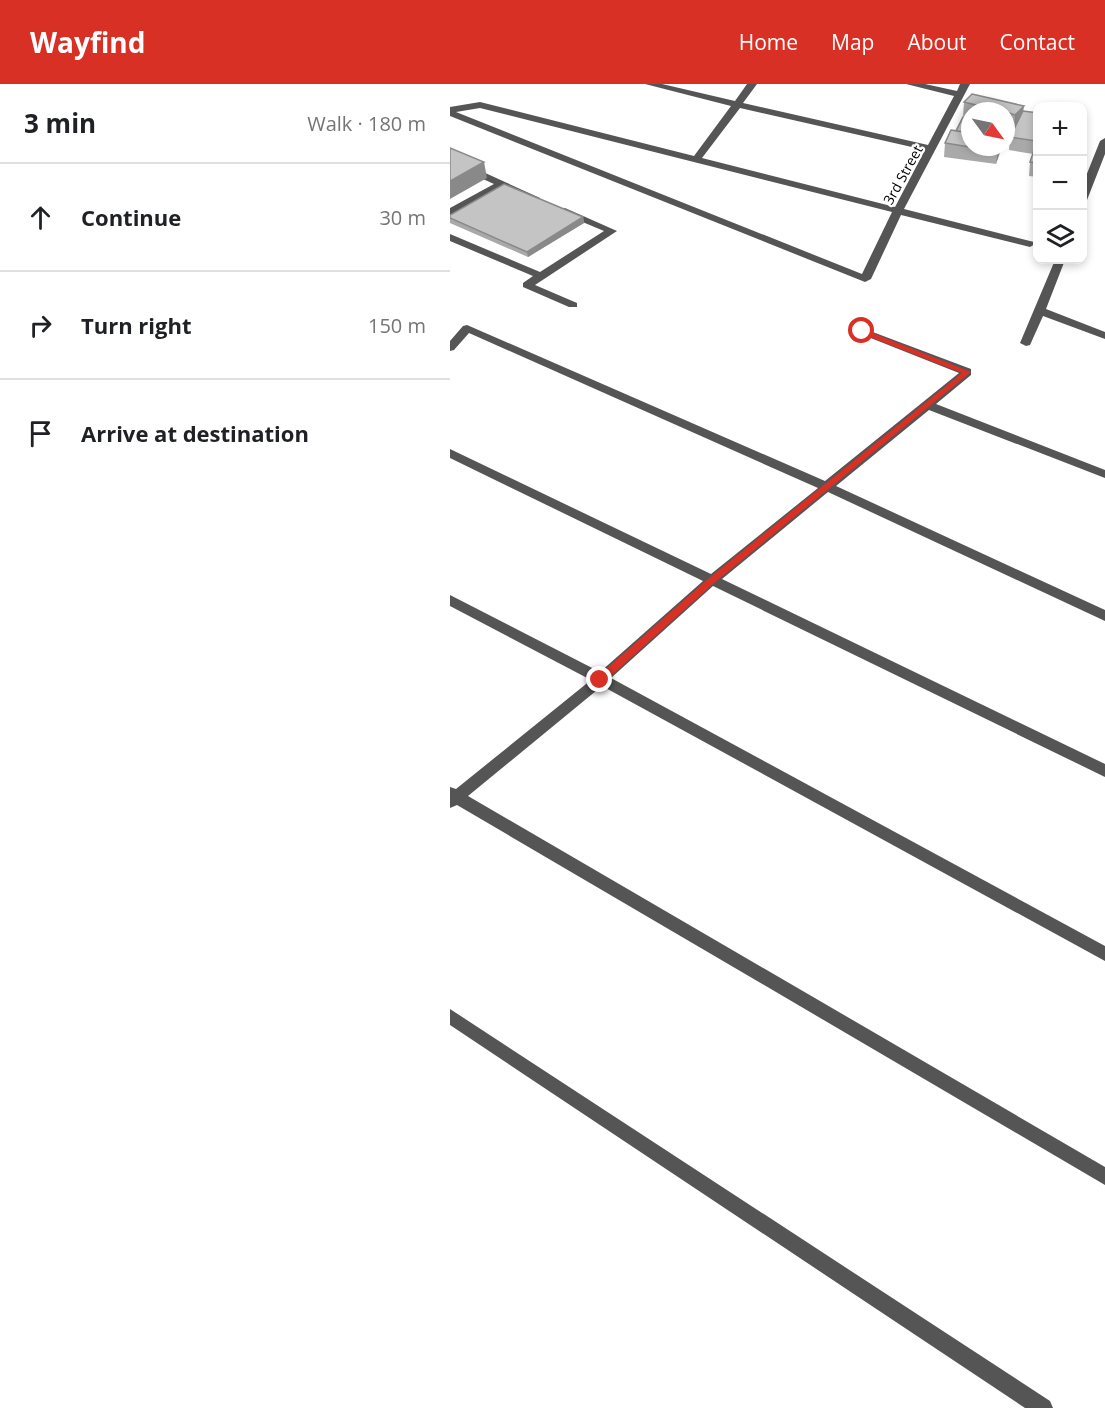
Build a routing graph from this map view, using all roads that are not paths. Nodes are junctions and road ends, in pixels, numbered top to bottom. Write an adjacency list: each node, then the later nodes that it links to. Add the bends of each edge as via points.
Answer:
1 (651, 84): 6 (street)
2 (752, 84): 6 (street)
3 (911, 84): 5 (street)
4 (964, 84): 5 (street, 3rd Street)
5 (958, 94): 9 (street, 3rd Street)
6 (737, 105): 9 (street); 10 (street)
7 (450, 111): 10 (street, via 480,105); 14 (street, 3rd Street, via 865,279)
8 (1105, 141): 13 (street)
9 (932, 149): 14 (street, 3rd Street)
10 (696, 159): 14 (street)
11 (450, 160): 12 (street)
12 (503, 183): 15 (street); 19 (street, via 612,231)
13 (1087, 189)
14 (898, 210): 17 (street)
15 (450, 212)
16 (450, 237): 19 (street)
17 (1030, 244)
18 (1059, 264): 21 (street)
19 (541, 276): 20 (street, via 527,285)
20 (573, 305)
21 (1041, 311): 23 (street); 24 (street)
22 (862, 331): 26 (street, via 967,372)
23 (1105, 336)
24 (1026, 343)
25 (450, 348): 29 (street, via 467,328)
26 (927, 405): 28 (street); 29 (street)
27 (450, 453): 30 (street)
28 (1105, 474)
29 (827, 487): 30 (street); 32 (street)
30 (711, 581): 33 (street); 34 (street)
31 (450, 600): 33 (street)
32 (1105, 616)
33 (600, 680): 35 (street); 36 (street)
34 (1105, 771)
35 (452, 797): 38 (street)
36 (1105, 954)
37 (450, 1016): 39 (street)
38 (1105, 1177)
39 (1042, 1408)

